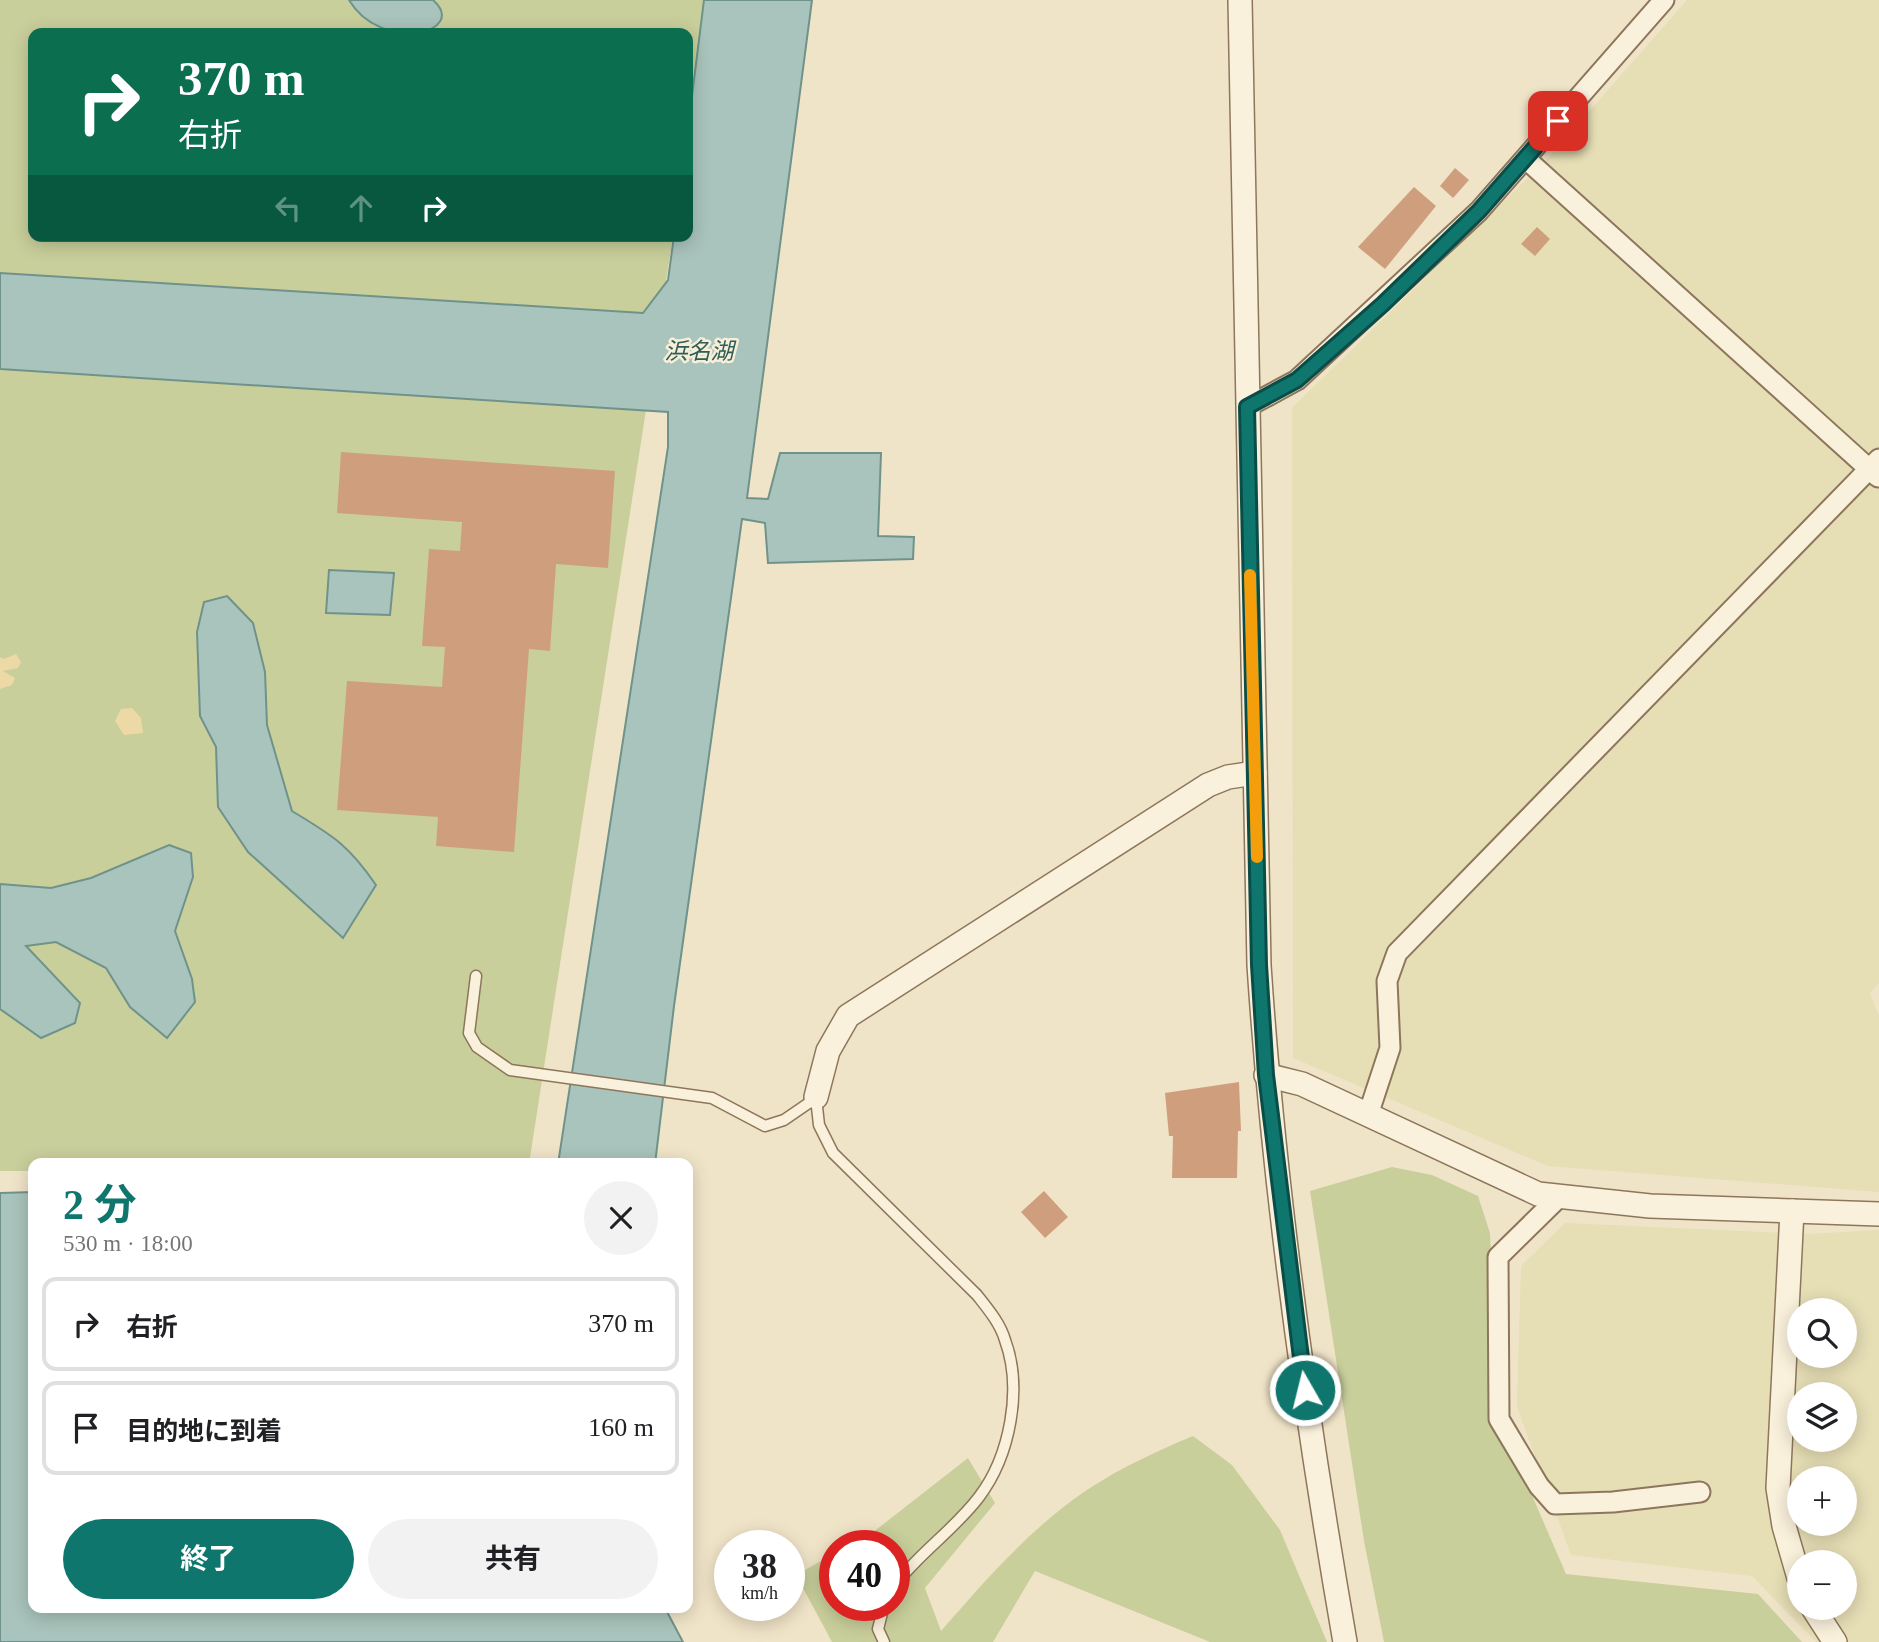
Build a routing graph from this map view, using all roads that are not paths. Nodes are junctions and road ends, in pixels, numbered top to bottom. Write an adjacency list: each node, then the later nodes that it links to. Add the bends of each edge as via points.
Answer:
1 (1240, 0): 4 (street)
2 (1664, 0): 3 (street)
3 (1526, 159): 4 (street, via 1374,312 1297,380); 5 (street)
4 (1247, 407): 6 (street)
5 (1876, 469): 10 (street, via 1397,953 1387,981 1390,1048)
6 (1255, 773): 8 (street); 9 (street, via 1208,786 848,1016 828,1051)
7 (476, 976): 9 (lane, via 470,1033 477,1047 510,1070 712,1098 765,1126 784,1120)
8 (1266, 1075): 10 (street, via 1302,1084); 20 (street, via 1316,1468)
9 (816, 1097): 16 (lane, via 819,1125 833,1153 977,1295 1005,1339 1010,1363 1014,1412 1002,1451 980,1496)
10 (1368, 1115): 11 (street, via 1538,1194)
11 (1558, 1199): 12 (street); 14 (street, via 1498,1257 1499,1419 1555,1504)
12 (1792, 1211): 13 (street); 15 (street, via 1777,1488)
13 (1879, 1214)
14 (1700, 1492)
15 (1791, 1550)
16 (910, 1569)
17 (1821, 1620): 21 (street)
18 (880, 1621): 19 (lane)
19 (884, 1642)
20 (1345, 1642)
21 (1835, 1642)

